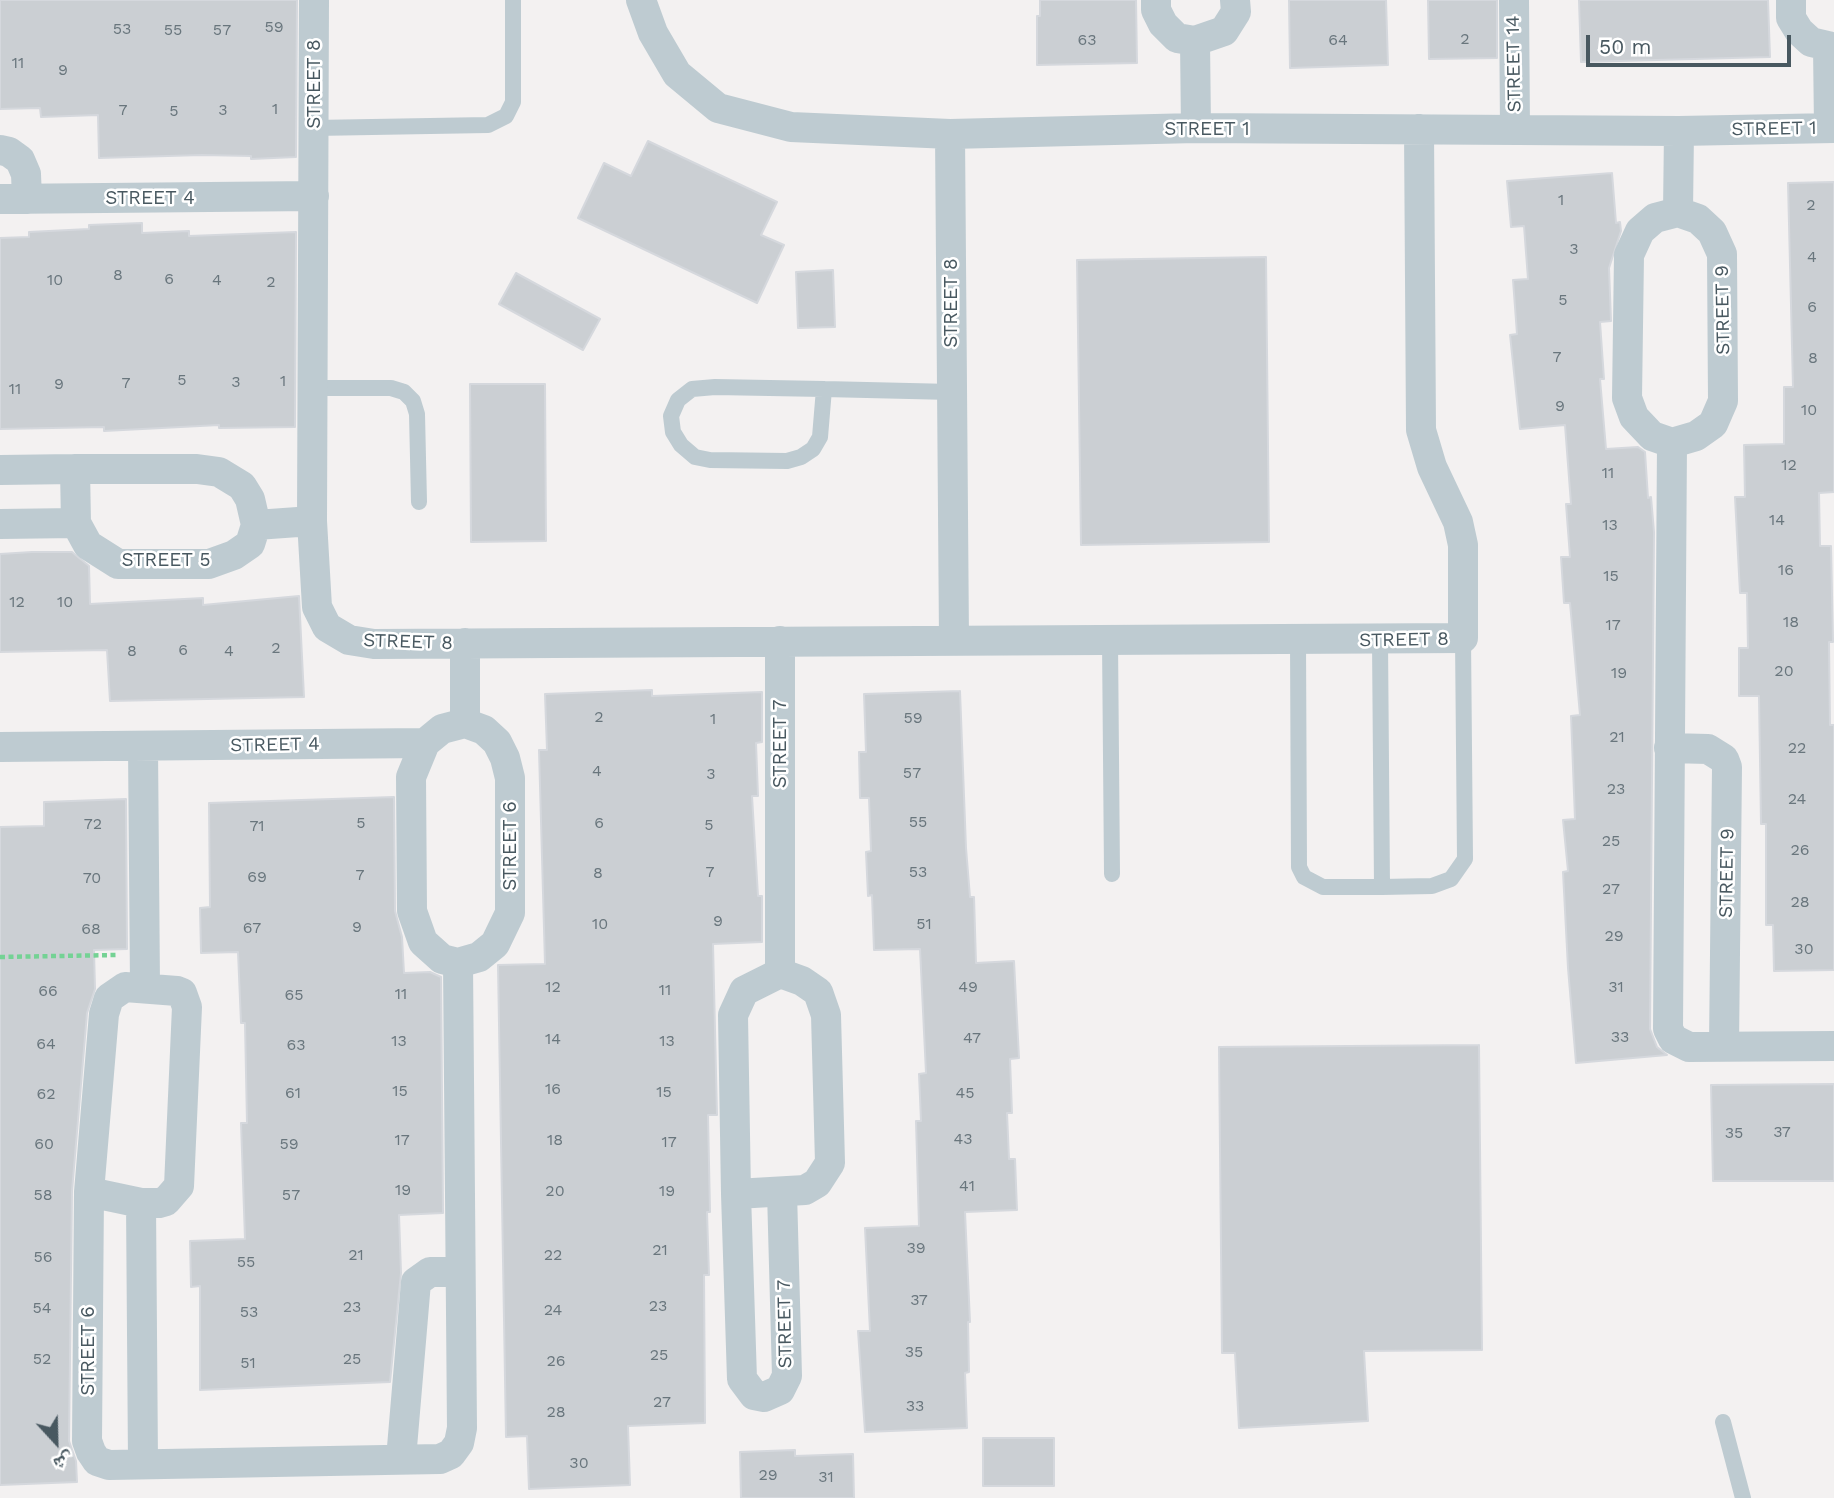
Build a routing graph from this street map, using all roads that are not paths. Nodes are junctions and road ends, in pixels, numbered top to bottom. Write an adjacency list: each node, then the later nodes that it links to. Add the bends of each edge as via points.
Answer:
1 (314, 0): 10 (street, STREET 8)
2 (513, 0): 10 (lane, via 513,102 506,116 488,125)
3 (641, 0): 16 (street, STREET 1, via 653,33 677,74 718,108 791,127)
4 (1156, 0): 8 (street, via 1163,24 1177,38)
5 (1235, 0): 8 (street, via 1236,12 1224,31)
6 (1514, 0): 14 (street, STREET 14)
7 (1791, 0): 9 (street, via 1791,18 1799,32 1811,42)
8 (1195, 41): 11 (street)
9 (1831, 45): 12 (street)
10 (314, 128): 18 (street, STREET 8)
11 (1196, 128): 13 (street, STREET 1); 16 (street, STREET 1)
12 (1832, 128): 15 (street, STREET 1)
13 (1419, 129): 14 (street, STREET 1); 32 (street, STREET 8, via 1421,430 1463,545)
14 (1515, 129): 15 (street, STREET 1)
15 (1679, 131): 20 (street)
16 (950, 134): 23 (street, STREET 8)
17 (0, 149): 19 (street, STREET 4, via 20,160 26,174)
18 (314, 196): 19 (street, STREET 4); 21 (street, STREET 8)
19 (14, 199)
20 (1678, 212): 24 (street, via 1655,218 1640,231 1629,254 1627,398 1634,417 1652,436); 24 (street, STREET 9, via 1698,219 1713,232 1722,254 1723,401 1713,424 1696,436)
21 (314, 388): 27 (lane, via 391,388 413,401); 28 (street, STREET 8)
22 (824, 389): 22 (lane, via 692,389 678,400 671,416 673,432 695,457 787,461 813,449 820,437); 23 (lane)
23 (952, 392): 33 (street, STREET 8)
24 (1672, 443): 43 (street)
25 (75, 469): 26 (street); 29 (street); 31 (street, via 219,472 242,486)
26 (0, 470)
27 (419, 502)
28 (312, 522): 31 (street); 38 (street, STREET 8, via 317,607 327,626 349,640 373,644)
29 (76, 523): 30 (street); 31 (street, STREET 5, via 88,545 118,564 209,564 250,544)
30 (0, 524)
31 (257, 525)
32 (1463, 638): 37 (street, STREET 8); 45 (lane, via 1465,859 1451,880 1432,886)
33 (954, 640): 34 (street, STREET 8); 36 (street, STREET 8)
34 (1110, 640): 35 (street, STREET 8); 44 (lane)
35 (1298, 640): 37 (street, STREET 8); 45 (lane, via 1298,867 1304,877 1323,887)
36 (780, 641): 38 (street, STREET 8); 47 (street, STREET 7)
37 (1380, 641): 45 (lane)
38 (465, 643): 39 (street)
39 (465, 723): 40 (street, STREET 4, via 442,729); 46 (street, STREET 6, via 484,730 497,742 510,778 510,913 495,944 478,957)
40 (425, 743): 42 (street, STREET 4); 46 (street, via 411,777 412,911 423,942 442,959)
41 (0, 747): 42 (street, STREET 4)
42 (143, 747): 48 (street)
43 (1669, 748): 50 (street, STREET 9, via 1708,750 1724,759 1727,767); 50 (street, via 1668,1029 1681,1045)
44 (1112, 874)
45 (1382, 887)
46 (458, 963): 55 (street, STREET 6)
47 (780, 972): 52 (street, via 818,992 826,1014 830,1163 826,1173 805,1191); 53 (street, STREET 7, via 744,990 733,1015)
48 (145, 986): 51 (street, STREET 6, via 119,990 109,998 104,1014); 54 (street, STREET 6, via 182,993 187,1007 179,1186 166,1201)
49 (1834, 1045): 50 (street)
50 (1724, 1046)
51 (89, 1192): 54 (street, STREET 6); 58 (street, STREET 6, via 87,1441 97,1461)
52 (782, 1192): 53 (street); 53 (street, STREET 7, via 787,1376 780,1390 764,1397 754,1395 742,1379)
53 (736, 1194)
54 (141, 1203): 58 (street)
55 (460, 1272): 57 (street, via 430,1272 416,1282); 57 (street, STREET 6, via 459,1443 440,1459)
56 (1723, 1422): 59 (lane)
57 (401, 1460): 58 (street, STREET 6)
58 (143, 1463)
59 (1743, 1498)

